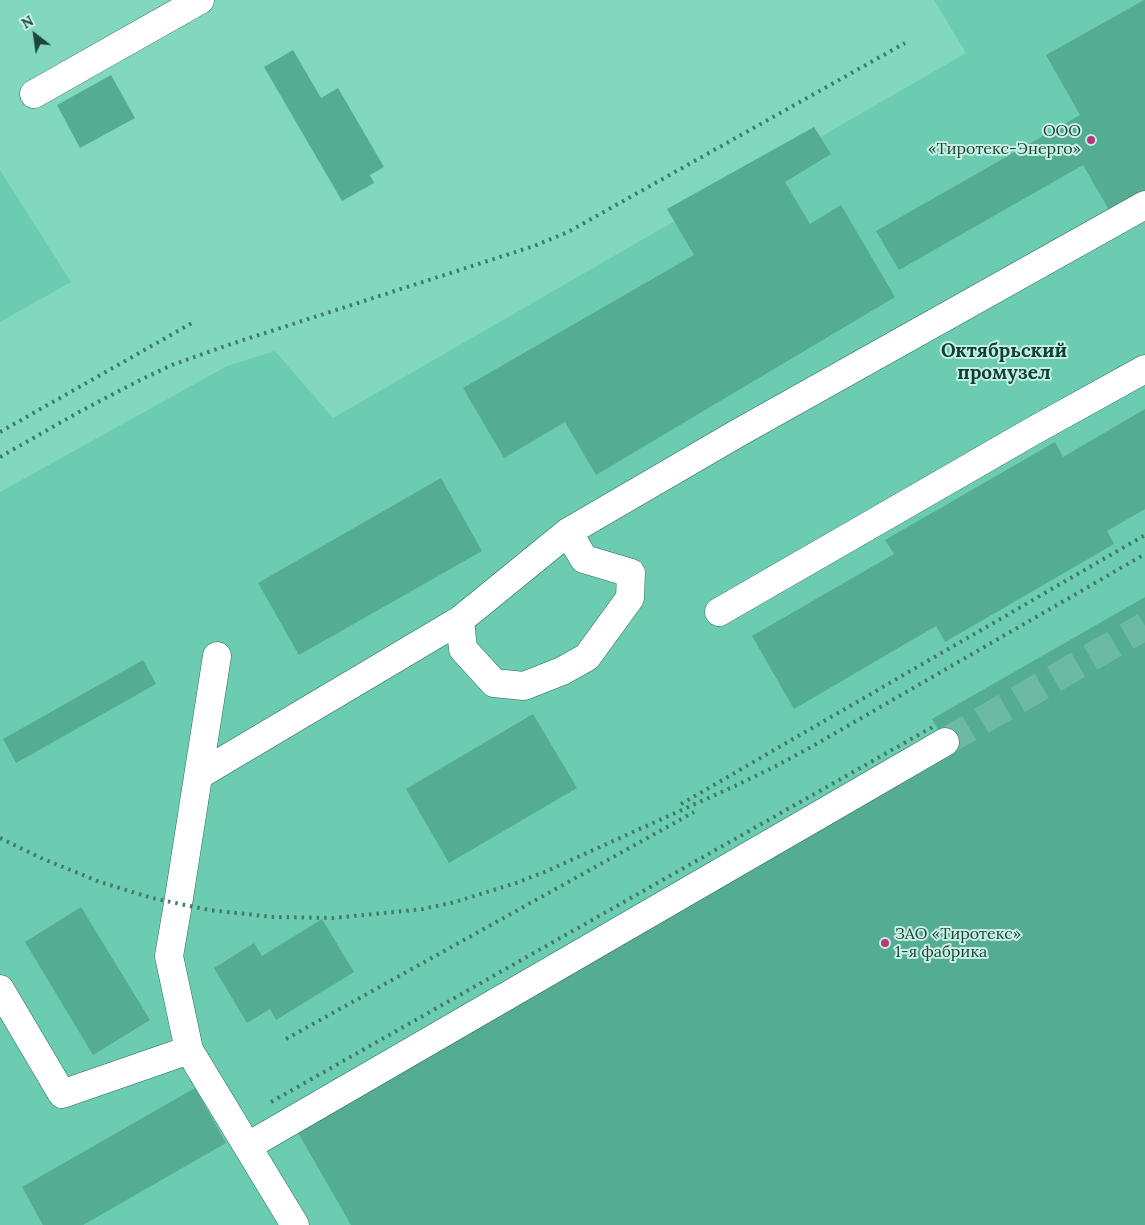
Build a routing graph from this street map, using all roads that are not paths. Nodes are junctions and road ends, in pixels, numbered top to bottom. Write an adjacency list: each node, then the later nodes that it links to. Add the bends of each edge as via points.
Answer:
1 (200, 0): 2 (lane)
2 (34, 94)
3 (1145, 205): 5 (lane)
4 (1145, 368): 6 (lane)
5 (568, 532): 7 (lane); 7 (lane, via 584,559 632,573 630,598 586,657 562,671 524,686 494,683 463,649)
6 (719, 612)
7 (460, 620): 10 (lane)
8 (217, 656): 10 (lane)
9 (945, 742): 13 (lane)
10 (199, 775): 12 (lane, via 169,956)
11 (0, 989): 12 (lane, via 62,1094)
12 (189, 1050): 13 (lane)
13 (248, 1146): 14 (lane)
14 (296, 1225)

